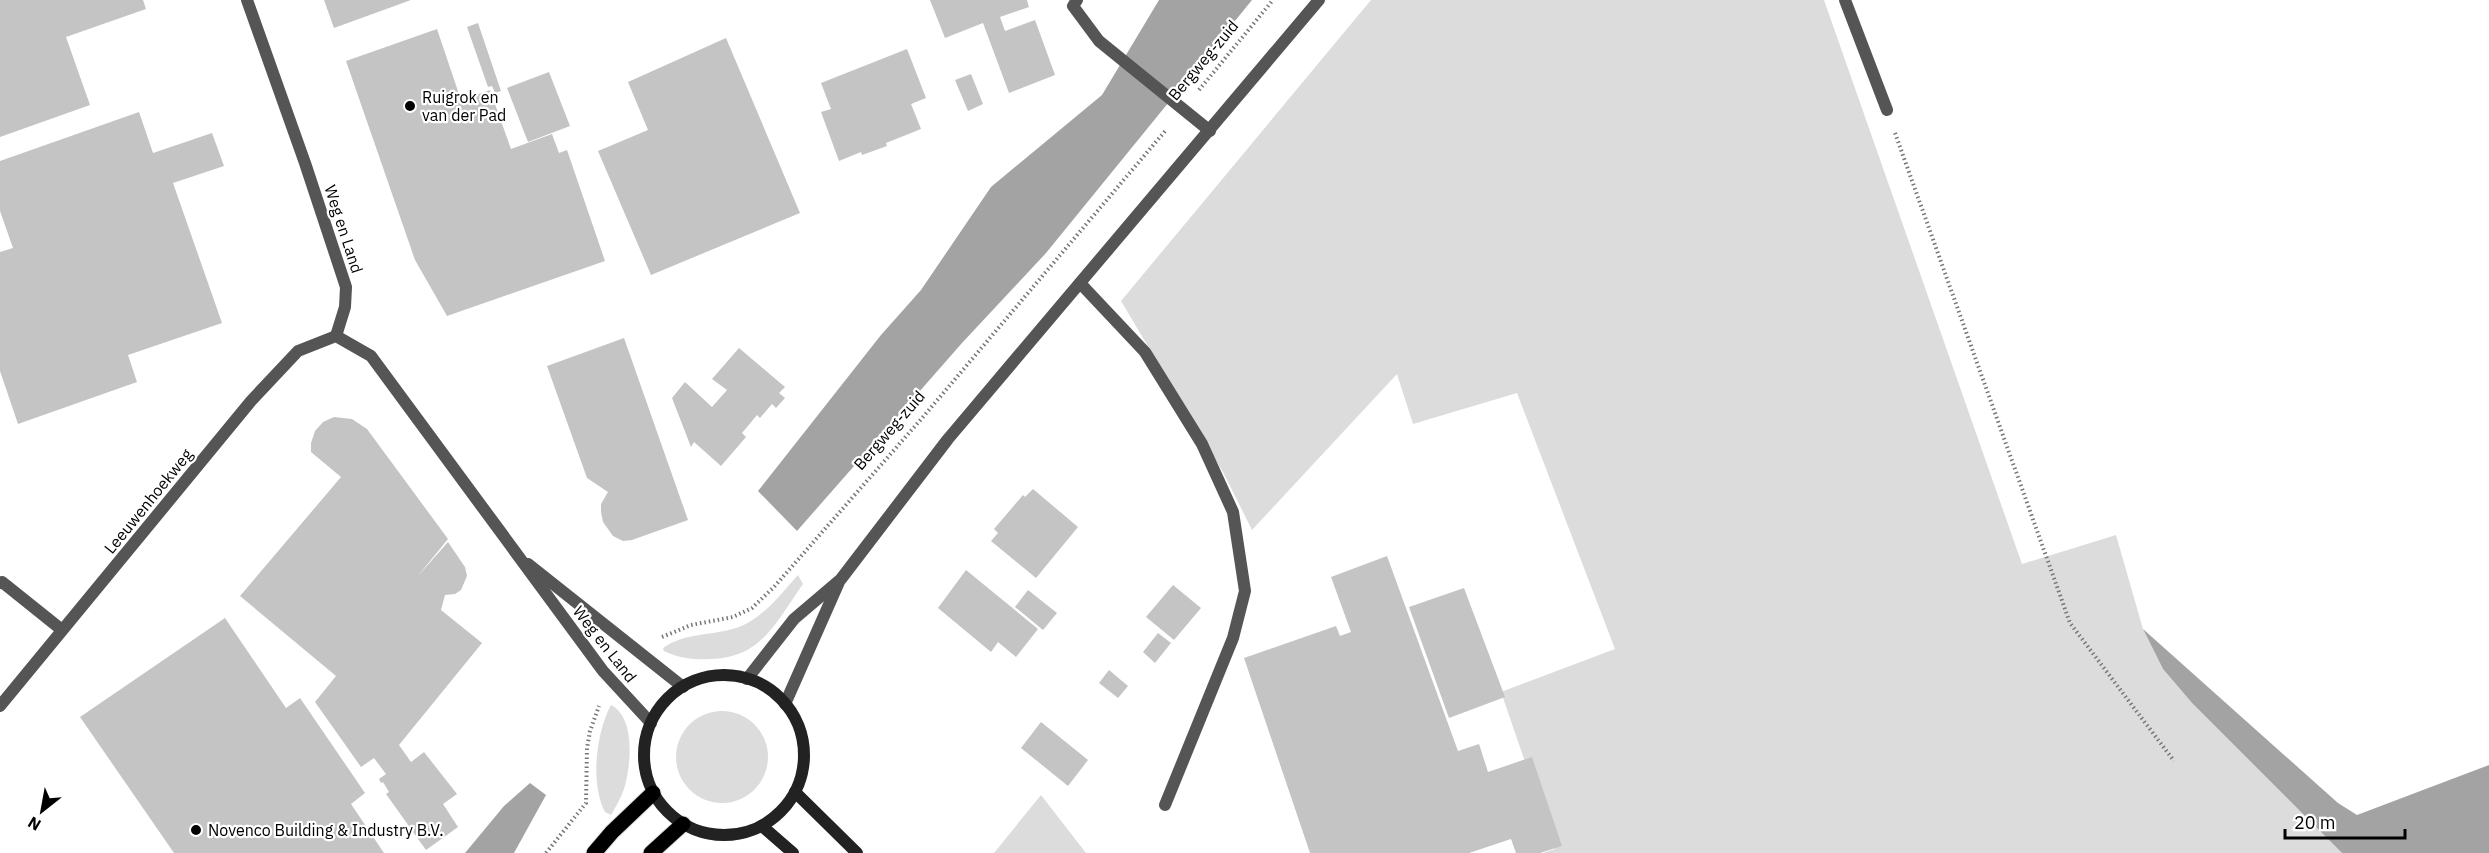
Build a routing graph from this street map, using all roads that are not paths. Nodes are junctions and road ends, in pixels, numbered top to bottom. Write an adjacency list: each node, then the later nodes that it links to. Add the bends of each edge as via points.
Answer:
1 (247, 0): 8 (street, Weg en Land, via 346,287 345,307)
2 (1077, 0): 6 (street, via 1073,6 1099,41)
3 (1319, 0): 6 (street)
4 (1845, 0): 5 (street)
5 (1887, 110)
6 (1209, 131): 7 (street)
7 (1080, 283): 10 (street, via 948,439); 20 (street, via 1145,352 1202,444 1233,512 1245,591 1233,638)
8 (336, 336): 9 (street, Weg en Land, via 371,356); 12 (street, Leeuwenhoekweg, via 298,351 251,401)
9 (516, 554): 14 (street, Weg en Land); 17 (street, Weg en Land, via 612,683)
10 (841, 579): 13 (street, via 794,618); 15 (street)
11 (1, 580): 12 (street)
12 (62, 630): 16 (street, Leeuwenhoekweg)
13 (747, 679): 14 (main road, via 714,676); 15 (main road, via 768,689)
14 (683, 687): 17 (main road, via 670,697)
15 (785, 704): 18 (main road, via 798,729 804,756)
16 (0, 706)
17 (651, 723): 19 (main road, via 644,758)
18 (795, 792): 22 (main road, via 775,817); 26 (main road)
19 (653, 794): 21 (main road); 23 (main road)
20 (1165, 806)
21 (683, 824): 22 (main road, via 722,835); 24 (main road)
22 (762, 826): 25 (main road)
23 (594, 853)
24 (651, 853)
25 (792, 853)
26 (857, 853)

